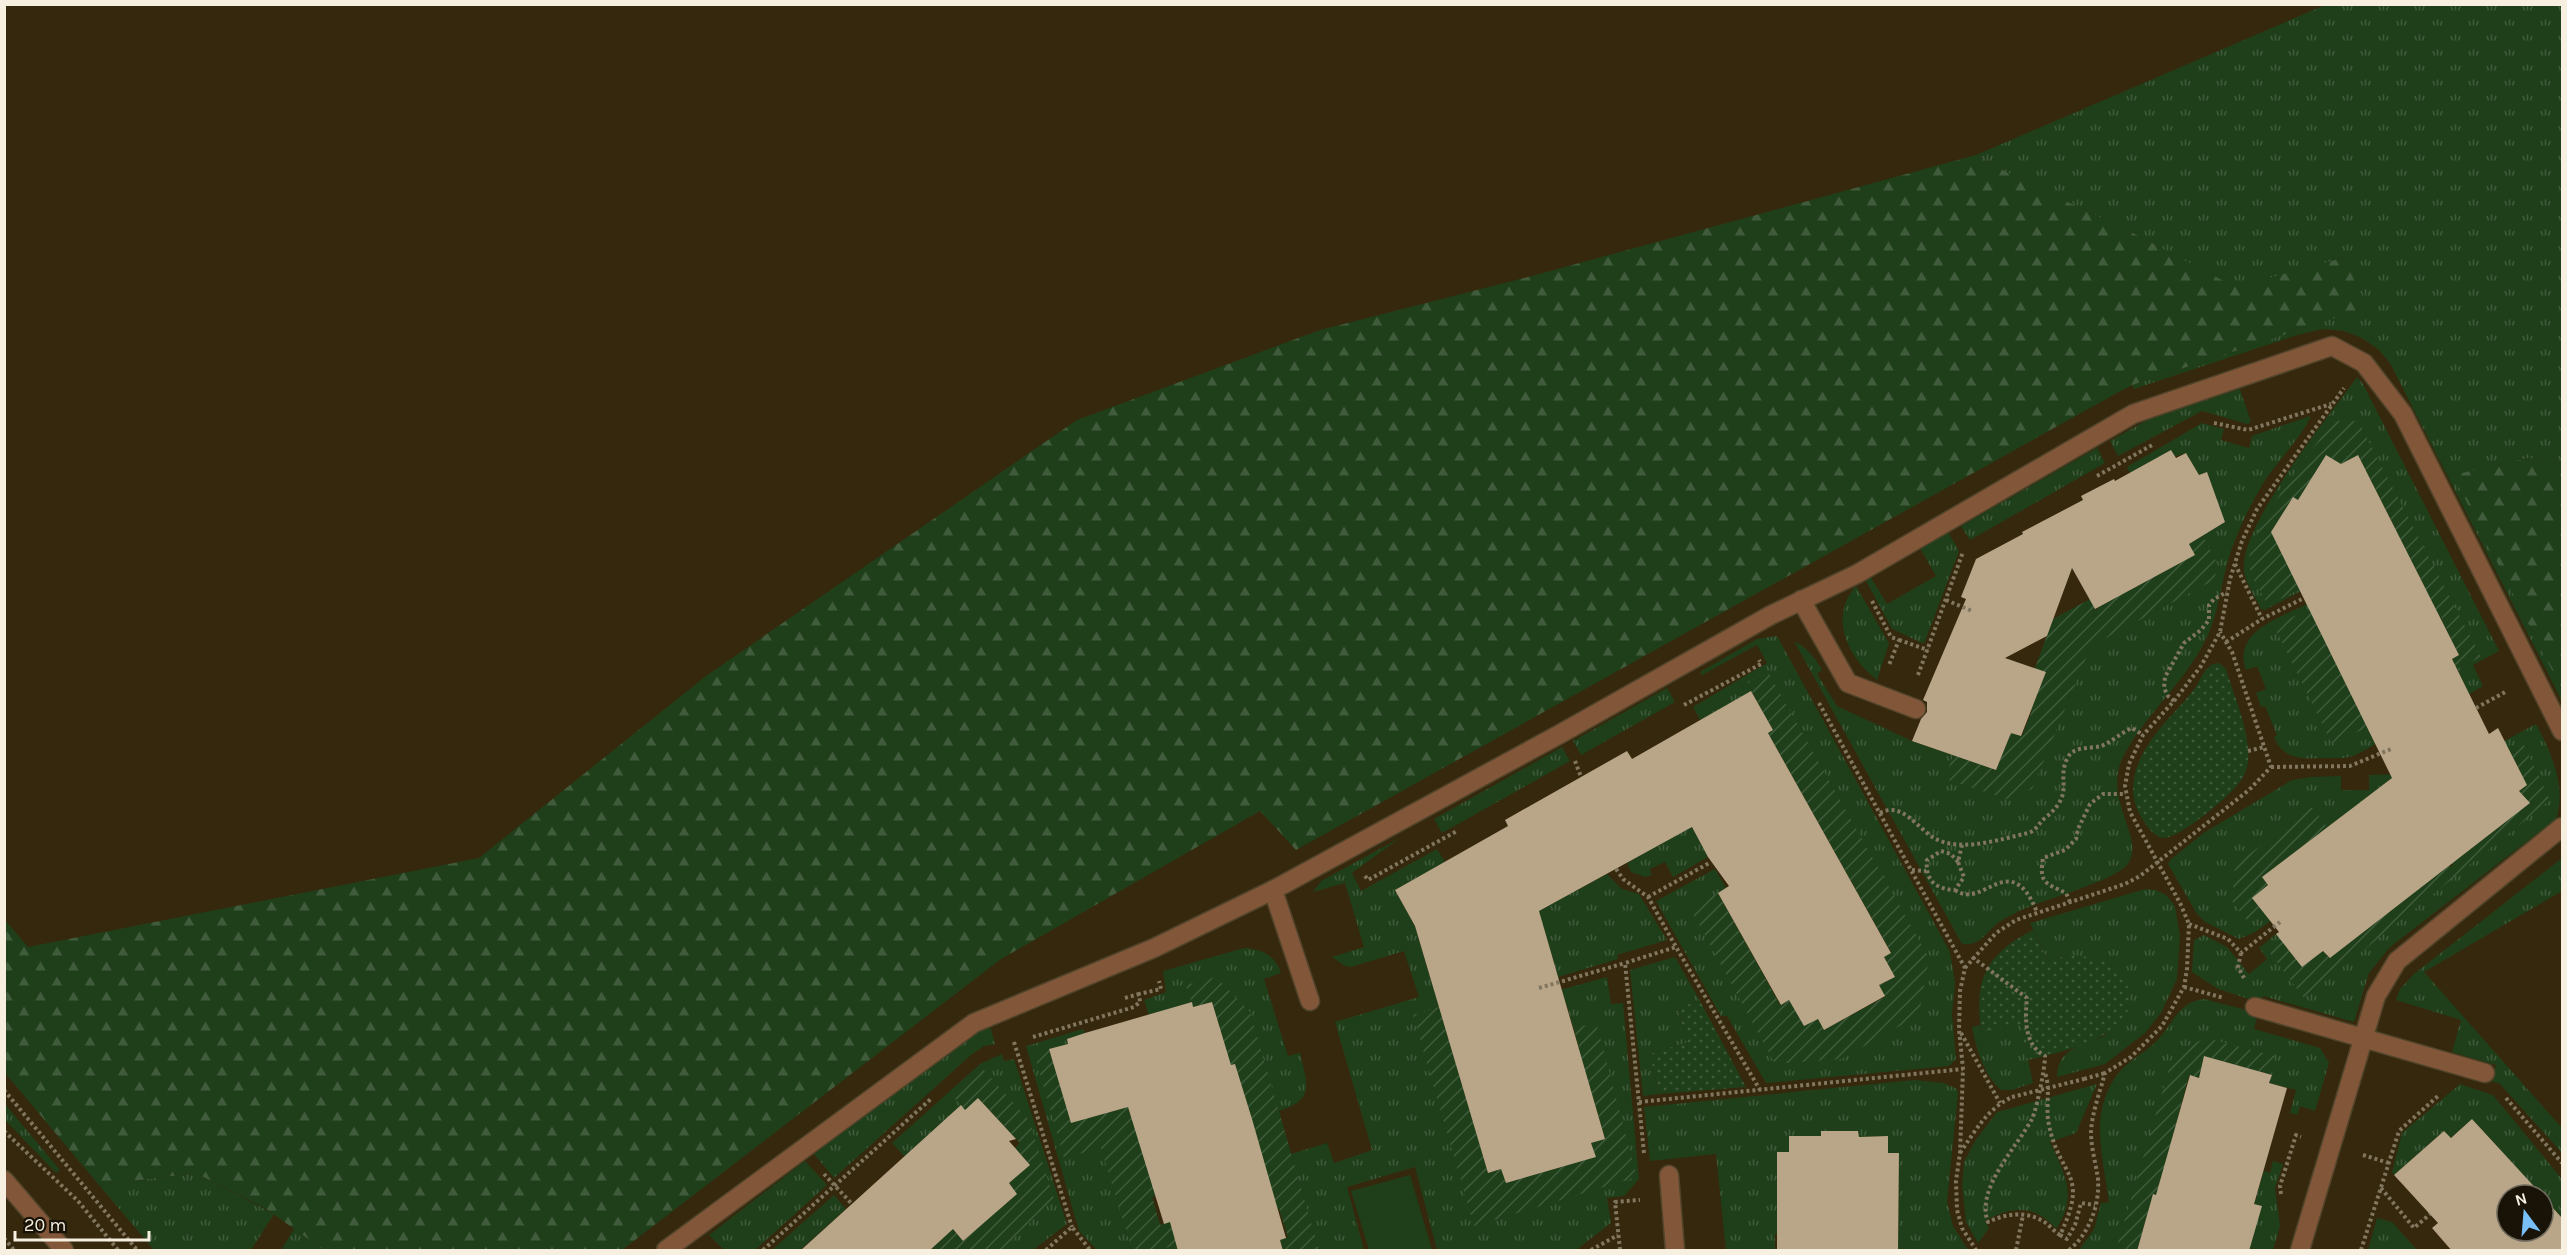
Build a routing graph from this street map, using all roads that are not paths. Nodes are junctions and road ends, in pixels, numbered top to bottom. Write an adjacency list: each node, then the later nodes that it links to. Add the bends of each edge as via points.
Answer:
1 (1802, 600): 2 (street, via 1848,683); 3 (street, via 1857,574 2133,414 2332,346 2364,363 2403,414); 5 (street)
2 (1916, 709)
3 (2562, 731)
4 (2562, 827): 8 (street, via 2397,961 2376,996)
5 (1273, 890): 6 (street); 13 (street, via 1154,948 974,1023)
6 (1310, 1001)
7 (2255, 1006): 8 (street)
8 (2363, 1038): 9 (street); 15 (street)
9 (2485, 1072)
10 (1669, 1175): 14 (street)
11 (4, 1180): 12 (street)
12 (64, 1251)
13 (666, 1251)
14 (1676, 1251)
15 (2300, 1251)

